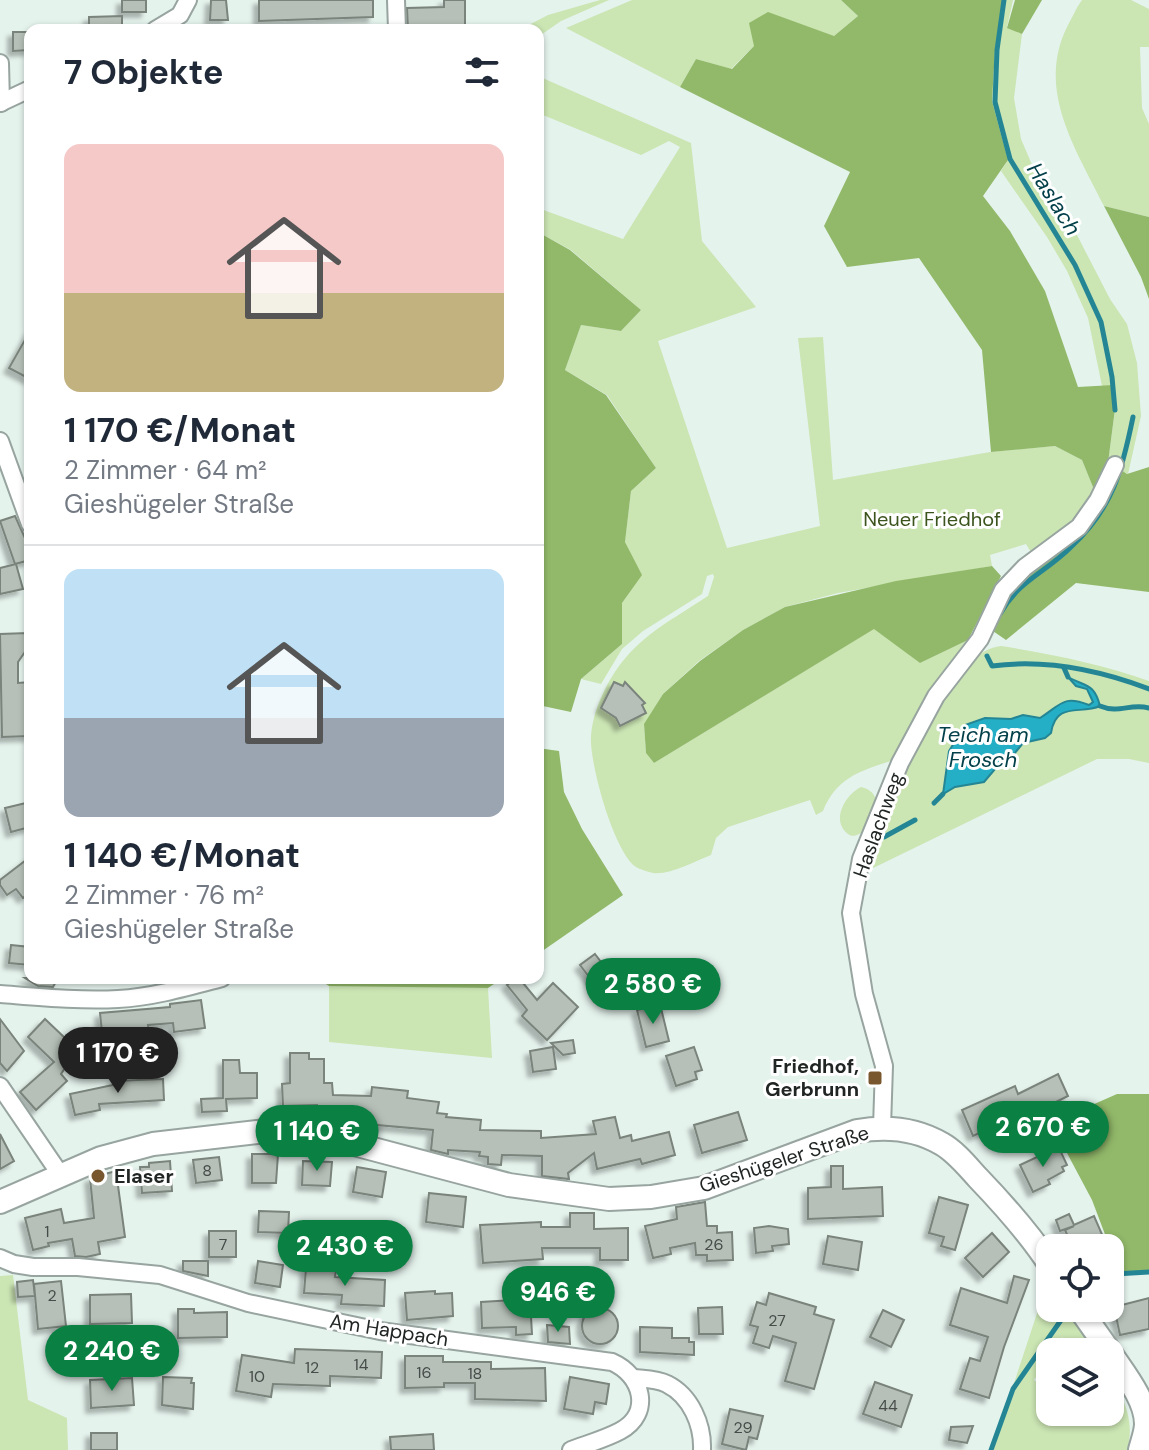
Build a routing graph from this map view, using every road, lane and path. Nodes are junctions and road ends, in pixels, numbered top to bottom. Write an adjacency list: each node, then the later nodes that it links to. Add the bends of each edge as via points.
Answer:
1 (396, 0): 4 (street)
2 (185, 15): 3 (street)
3 (167, 24)
4 (397, 24)
5 (0, 63): 7 (street)
6 (24, 92): 7 (street)
7 (0, 103)
8 (0, 441): 10 (street)
9 (1115, 465): 14 (street, Haslachweg, via 1079,527 1003,590 981,637 936,696 900,763 861,859 851,913 884,1066)
10 (24, 507)
11 (198, 984): 12 (street, via 121,999)
12 (0, 994)
13 (0, 1086): 15 (street)
14 (882, 1127): 15 (street, Gieshügeler Straße, via 857,1131 704,1188 651,1197 598,1198 509,1185 339,1140 266,1131 153,1144); 17 (street, Gieshügeler Straße, via 915,1132 943,1144)
15 (60, 1174): 16 (street, Gieshügeler Straße)
16 (0, 1202)
17 (1036, 1246)
18 (0, 1258): 19 (street, Am Happach, via 33,1267 160,1275 248,1303 380,1331 612,1362)
19 (634, 1378): 22 (street, via 640,1402 633,1420 619,1432); 23 (street, Am Happach, via 665,1383 682,1394 703,1432)
20 (1124, 1378): 21 (street)
21 (1144, 1416): 24 (street)
22 (571, 1450)
23 (702, 1450)
24 (1140, 1450)

